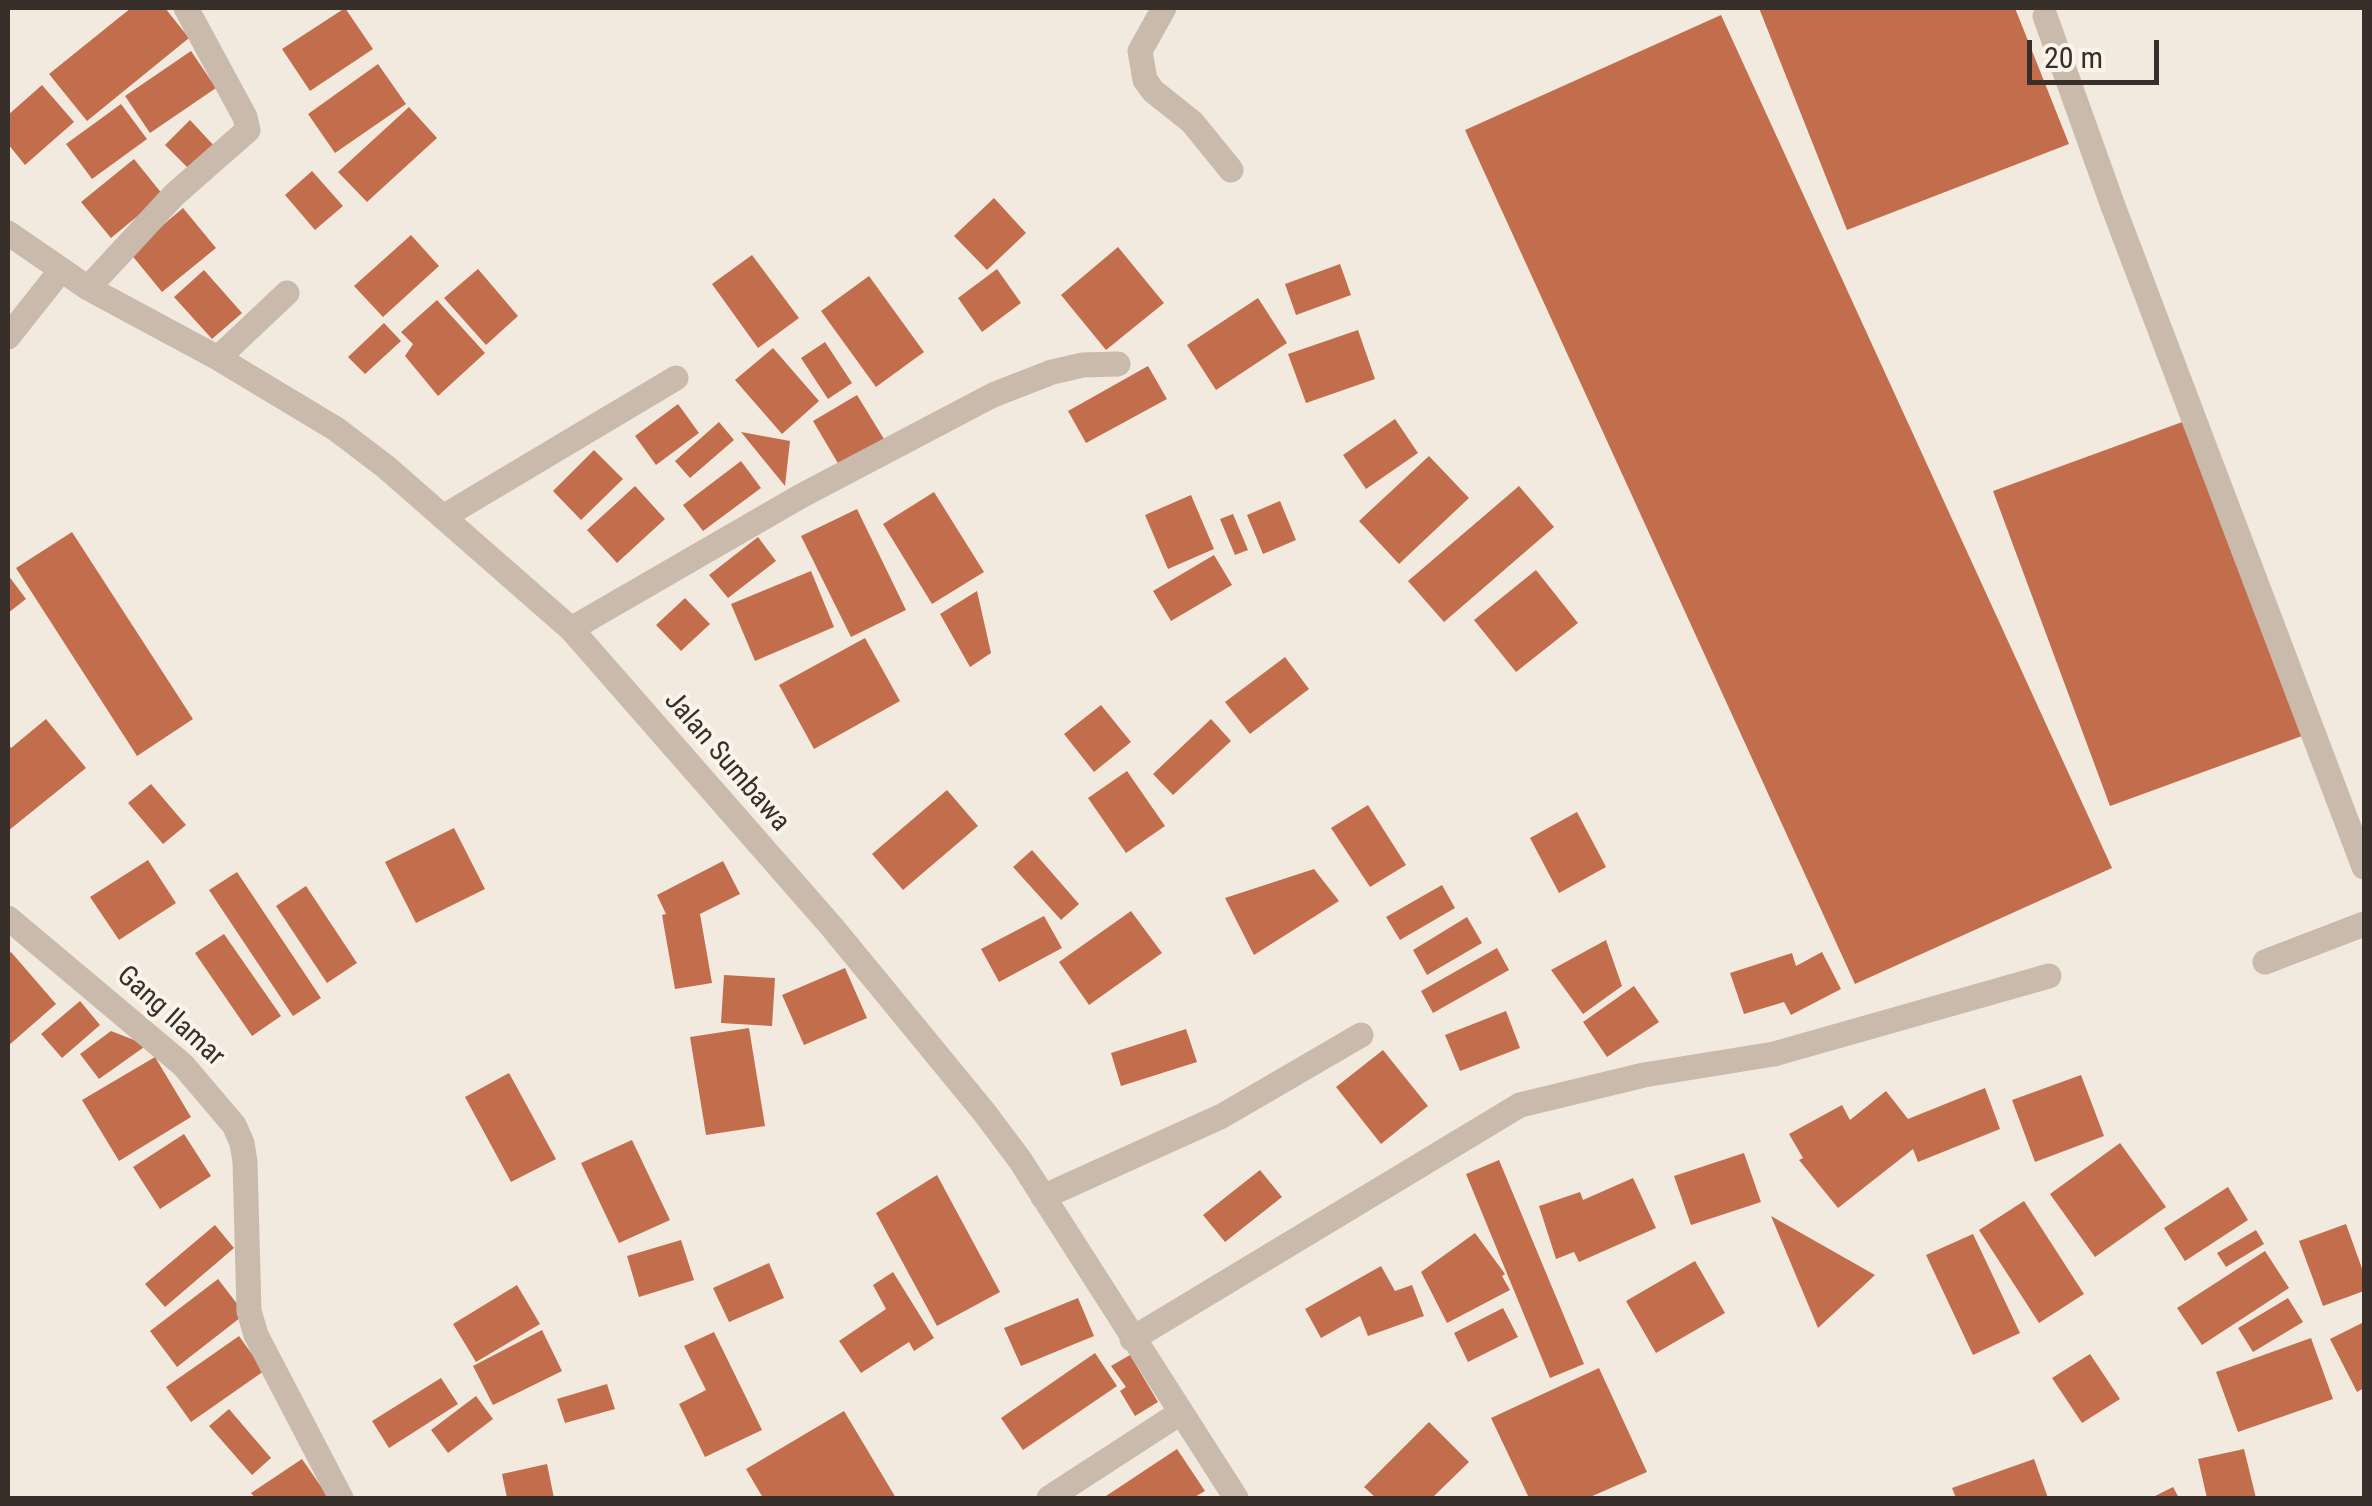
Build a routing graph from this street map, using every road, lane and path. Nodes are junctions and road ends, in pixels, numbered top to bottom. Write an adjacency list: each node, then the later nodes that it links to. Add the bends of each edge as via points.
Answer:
1 (186, 8): 7 (street, via 248,130 174,195)
2 (1164, 8): 4 (street, via 1140,51 1145,80)
3 (2045, 16): 15 (street)
4 (1231, 170)
5 (8, 232): 6 (street, Jalan Sumbawa)
6 (61, 270): 7 (street, Jalan Sumbawa); 9 (street)
7 (88, 288): 10 (street, Jalan Sumbawa)
8 (286, 294): 10 (street)
9 (8, 337)
10 (218, 358): 13 (street, Jalan Sumbawa, via 336,429)
11 (1118, 364): 14 (street, via 1052,372 993,395)
12 (676, 378): 13 (street)
13 (443, 516): 14 (street, Jalan Sumbawa)
14 (571, 629): 21 (street, Jalan Sumbawa, via 905,1013)
15 (2364, 867)
16 (8, 918): 24 (street, Gang Ilamar, via 201,1082 234,1126 248,1189 249,1311)
17 (2364, 924): 18 (street)
18 (2265, 962)
19 (2049, 976): 22 (street, via 1774,1054 1644,1075 1520,1106)
20 (1361, 1035): 21 (street, via 1222,1116)
21 (1042, 1197): 22 (street, Jalan Sumbawa)
22 (1132, 1339): 23 (street, Jalan Sumbawa)
23 (1180, 1413): 25 (street); 26 (street, Jalan Sumbawa)
24 (341, 1498)
25 (1050, 1498)
26 (1236, 1498)

